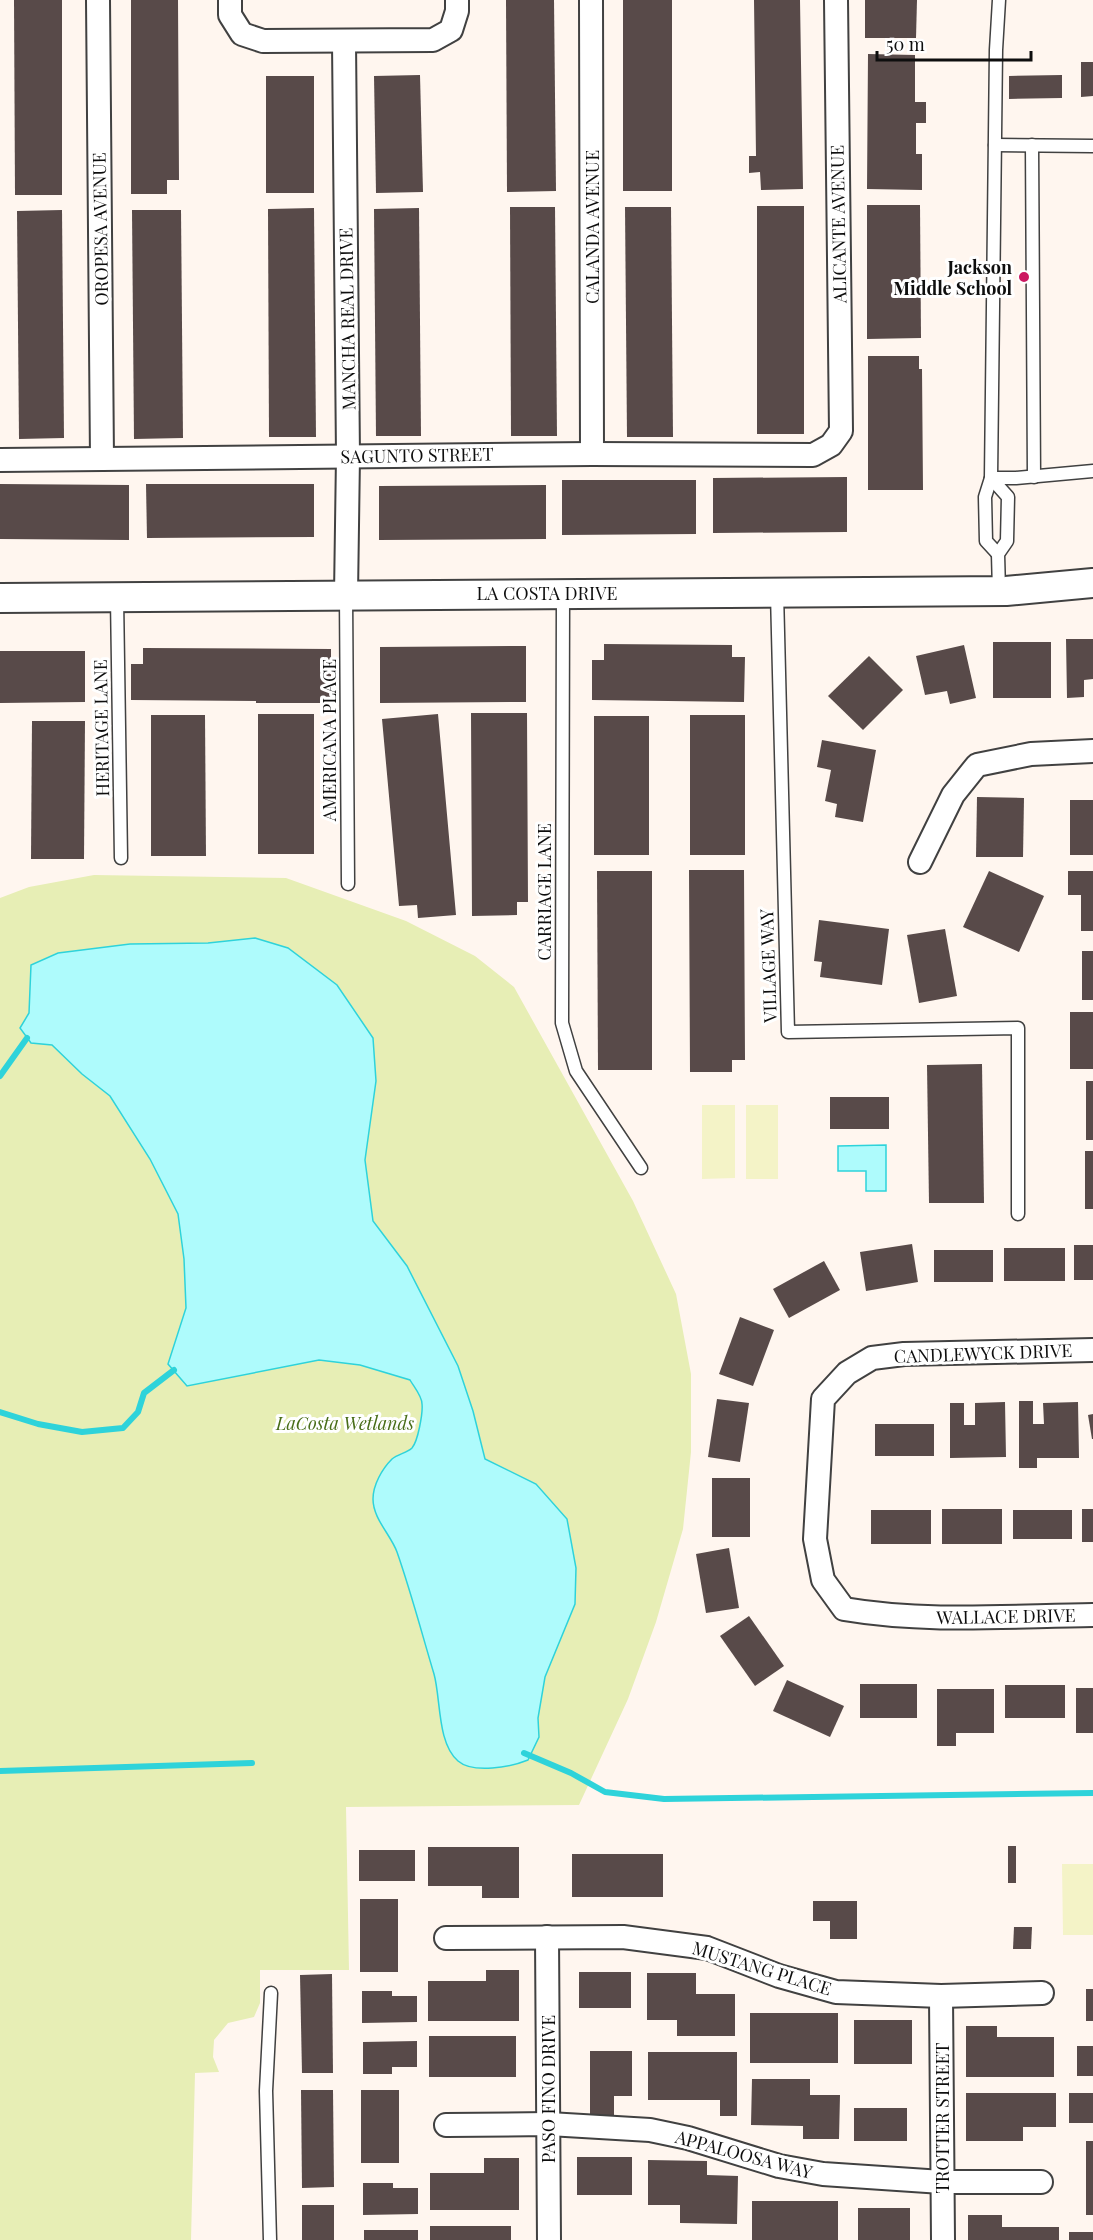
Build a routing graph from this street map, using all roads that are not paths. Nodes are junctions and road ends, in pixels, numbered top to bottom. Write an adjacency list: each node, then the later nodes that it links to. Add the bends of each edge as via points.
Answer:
1 (98, 0): 14 (street, OROPESA AVENUE)
2 (230, 0): 7 (street, via 230,15 242,34 263,41)
3 (457, 0): 7 (street, via 452,30 433,40)
4 (591, 0): 12 (street, CALANDA AVENUE)
5 (836, 0): 11 (street, ALICANTE AVENUE, via 841,431)
6 (999, 0): 8 (lane)
7 (344, 42): 13 (street, MANCHA REAL DRIVE)
8 (995, 145): 9 (lane); 18 (lane)
9 (1032, 145): 10 (lane); 17 (lane)
10 (1093, 146)
11 (831, 445): 12 (street, SAGUNTO STREET, via 813,455)
12 (592, 454): 13 (street, SAGUNTO STREET)
13 (348, 456): 14 (street, SAGUNTO STREET); 24 (street, MANCHA REAL DRIVE)
14 (102, 459): 15 (street, SAGUNTO STREET)
15 (0, 460)
16 (1093, 471): 17 (lane)
17 (1034, 477): 18 (lane)
18 (991, 478): 19 (lane, via 985,497 986,541); 19 (lane, via 1008,496 1007,541)
19 (998, 554): 21 (lane)
20 (1093, 583): 21 (street, LA COSTA DRIVE)
21 (999, 591): 23 (street, LA COSTA DRIVE)
22 (563, 593): 23 (street, LA COSTA DRIVE); 24 (street, LA COSTA DRIVE); 31 (lane, CARRIAGE LANE, via 562,1023 576,1071)
23 (777, 593): 32 (lane, VILLAGE WAY, via 788,1032 1018,1028)
24 (346, 595): 26 (street, LA COSTA DRIVE); 30 (lane, AMERICANA PLACE)
25 (0, 598): 26 (street, LA COSTA DRIVE)
26 (117, 598): 28 (lane, HERITAGE LANE)
27 (1093, 751): 29 (street, via 1031,754 977,765 954,795)
28 (121, 858)
29 (920, 862)
30 (348, 884)
31 (641, 1168)
32 (1018, 1214)
33 (1093, 1350): 35 (street, CANDLEWYCK DRIVE, via 872,1358 847,1373 823,1399 815,1539 823,1580 844,1609)
34 (1093, 1615): 35 (street, WALLACE DRIVE)
35 (920, 1617)
36 (547, 1937): 37 (street, MUSTANG PLACE); 40 (street, MUSTANG PLACE, via 623,1937 676,1943 707,1948 779,1976 836,1992); 41 (street, PASO FINO DRIVE)
37 (446, 1938)
38 (271, 1993): 45 (lane, via 266,2091)
39 (1042, 1993): 40 (street, MUSTANG PLACE)
40 (941, 1996): 43 (street, TROTTER STREET)
41 (549, 2124): 42 (street, APPALOOSA WAY); 43 (street, APPALOOSA WAY, via 650,2130 779,2166 823,2174); 46 (street, PASO FINO DRIVE)
42 (446, 2125)
43 (942, 2182): 44 (street, APPALOOSA WAY); 47 (street, TROTTER STREET)
44 (1041, 2182)
45 (270, 2240)
46 (549, 2240)
47 (943, 2240)

